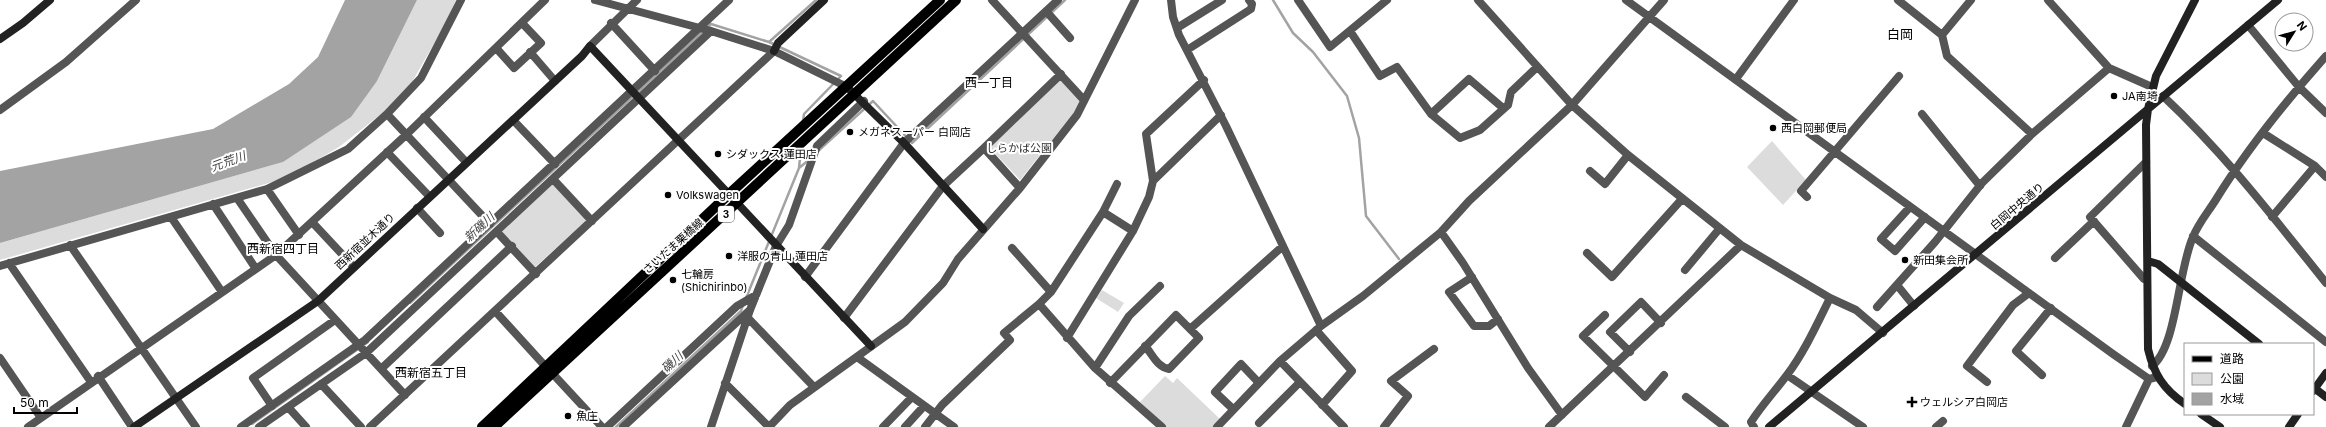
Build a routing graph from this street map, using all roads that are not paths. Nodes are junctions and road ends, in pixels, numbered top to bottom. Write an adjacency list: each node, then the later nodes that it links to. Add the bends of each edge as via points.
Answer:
1 (50, 0): 41 (street)
2 (462, 0): 69 (street, via 421,78)
3 (545, 0): 31 (street)
4 (595, 0): 28 (street)
5 (637, 0): 28 (street)
6 (729, 0): 34 (street)
7 (940, 0): 58 (main road, さいたま栗橋線 / 3)
8 (956, 0): 58 (main road, さいたま栗橋線 / 3)
9 (992, 0): 38 (street)
10 (1058, 0): 29 (street)
11 (1135, 0): 62 (street)
12 (1171, 0): 35 (street, via 1172,17)
13 (1222, 0): 35 (street)
14 (1249, 0): 44 (street, via 1252,4 1251,9)
15 (1298, 0): 37 (street, via 1330,47)
16 (1387, 0): 37 (street)
17 (1478, 0): 48 (street)
18 (1626, 0): 30 (street)
19 (1664, 0): 30 (street)
20 (1794, 0): 54 (street)
21 (1898, 0): 39 (street)
22 (1971, 0): 39 (street)
23 (2195, 0): 56 (street, via 2160,65)
24 (2278, 0): 33 (street, 白岡中央通り)
25 (134, 1): 67 (street, via 66,62)
26 (821, 1): 45 (street, via 778,43)
27 (2051, 1): 49 (street)
28 (626, 9): 32 (street); 34 (street)
29 (1046, 11): 38 (street); 40 (street)
30 (1649, 18): 54 (street); 64 (street)
31 (522, 23): 43 (street); 46 (street, via 541,43)
32 (611, 23): 42 (street); 50 (street)
33 (2248, 25): 57 (street); 60 (street, 白岡中央通り)
34 (700, 28): 36 (street); 50 (street)
35 (1177, 28): 44 (street)
36 (711, 31): 45 (street); 61 (street)
37 (1350, 31): 70 (street, via 1380,76 1397,67)
38 (1022, 33): 51 (street); 79 (street)
39 (1942, 35): 77 (street, via 1947,56)
40 (1070, 38)
41 (0, 39)
42 (590, 46): 55 (street, 西新宿並木通り); 59 (street)
43 (497, 48): 46 (street, via 514,68); 73 (street)
44 (1187, 50): 53 (street)
45 (774, 51): 58 (street); 78 (street)
46 (530, 52): 55 (street)
47 (2326, 57): 57 (street)
48 (1537, 67): 64 (street); 65 (street, via 1511,92 1508,104)
49 (2109, 68): 56 (street); 77 (street)
50 (655, 71): 59 (street)
51 (1061, 74): 62 (street); 80 (street)
52 (1899, 76): 82 (street)
53 (1204, 80): 72 (street); 93 (street, via 1146,134)
54 (1736, 80): 82 (street)
55 (555, 81): 74 (street, 西新宿並木通り)
56 (2152, 87): 66 (street)
57 (2299, 87): 68 (street); 75 (street)
58 (851, 90): 63 (street); 99 (main road, さいたま栗橋線 / 3); 105 (main road, さいたま栗橋線 / 3)
59 (632, 92): 61 (street); 86 (street)
60 (2163, 96): 66 (street, 白岡中央通り); 88 (street)
61 (639, 99): 78 (street); 92 (street)
62 (1083, 99): 97 (street, via 1077,115)
63 (864, 101): 79 (street); 128 (street, via 817,146 789,225)
64 (1572, 105): 83 (street); 120 (street, via 1469,201)
65 (1503, 108): 70 (street, via 1480,130 1460,138); 70 (street, via 1469,79)
66 (2148, 109): 85 (street); 132 (street, 白岡中央通り)
67 (0, 110)
68 (2326, 112)
69 (387, 114): 76 (street); 98 (street, via 348,149)
70 (1431, 114)
71 (1922, 114): 96 (street)
72 (1221, 115): 93 (street); 129 (street)
73 (424, 117): 76 (street); 84 (street)
74 (513, 120): 84 (street, 西新宿並木通り); 86 (street)
75 (2263, 133): 87 (street); 88 (street)
76 (407, 134): 81 (street); 91 (street)
77 (2032, 134): 96 (street)
78 (678, 141): 99 (street); 112 (street)
79 (904, 142): 95 (street); 142 (street)
80 (984, 148): 95 (street); 97 (street)
81 (388, 152): 100 (street); 114 (street)
82 (1835, 152): 101 (street, via 1801,191); 106 (street)
83 (1628, 155): 89 (street, via 1605,184); 103 (street)
84 (466, 162): 91 (street, 西新宿並木通り)
85 (2146, 162): 113 (street, via 2090,217); 135 (street)
86 (554, 164): 115 (street)
87 (2315, 166): 90 (street); 110 (street)
88 (2235, 169): 110 (street); 124 (street)
89 (1590, 171)
90 (2326, 177)
91 (449, 179): 100 (street, 西新宿並木通り); 115 (street)
92 (553, 179): 112 (street); 119 (street)
93 (1153, 181): 118 (street, via 1149,197)
94 (1117, 184): 108 (street)
95 (943, 186): 117 (street); 162 (street)
96 (1980, 186): 121 (street)
97 (1020, 188): 117 (street)
98 (268, 189): 102 (street); 123 (street)
99 (728, 195): 105 (street); 186 (main road, さいたま栗橋線 / 3)
100 (430, 196): 107 (street, 西新宿並木通り)
101 (1807, 197)
102 (237, 198): 104 (street); 133 (street)
103 (1682, 199): 116 (street); 131 (street, via 1612,277)
104 (213, 204): 109 (street); 139 (street)
105 (737, 204): 128 (street); 186 (main road, さいたま栗橋線 / 3)
106 (1910, 207): 111 (street); 111 (street, via 1881,239 1895,251)
107 (417, 208): 122 (street); 138 (street, 西新宿並木通り)
108 (1103, 212): 118 (street); 150 (street)
109 (171, 217): 125 (street); 149 (street)
110 (2272, 217): 146 (street)
111 (1925, 218): 121 (street)
112 (592, 221): 141 (street)
113 (2094, 221): 134 (street); 144 (street, via 2144,279)
114 (312, 222): 123 (street); 138 (street)
115 (490, 224): 172 (street)
116 (1720, 228): 126 (street); 140 (street)
117 (982, 230): 173 (street, via 958,259 943,283 905,322)
118 (1133, 230): 169 (street)
119 (497, 232): 127 (street); 178 (street)
120 (1440, 232): 143 (street); 166 (street, via 1363,296)
121 (1944, 232): 132 (street); 147 (street)
122 (440, 233)
123 (299, 235): 133 (street)
124 (2193, 236): 145 (street); 170 (street)
125 (70, 245): 136 (street); 175 (street)
126 (1741, 245): 153 (street); 165 (street)
127 (512, 246): 141 (street); 185 (street)
128 (776, 246): 142 (street); 152 (street)
129 (1283, 246): 166 (street); 167 (street)
130 (1012, 248): 150 (street)
131 (1586, 253)
132 (1975, 255): 151 (street); 156 (street, 白岡中央通り)
133 (276, 256): 139 (street); 154 (street)
134 (2055, 258)
135 (2148, 261): 144 (street); 145 (street, via 2158,264)
136 (9, 263): 137 (street); 193 (street)
137 (0, 266)
138 (354, 267): 154 (street, 西新宿並木通り)
139 (256, 269): 149 (street)
140 (1685, 270)
141 (536, 274): 159 (street)
142 (805, 277): 162 (street)
143 (1472, 277): 163 (street); 163 (street, via 1449,292 1474,326 1489,326)
144 (2147, 279): 182 (street, via 2148,349)
145 (2180, 281): 171 (street); 182 (street, via 2171,330 2157,362)
146 (2326, 283)
147 (1897, 285): 156 (street); 157 (street)
148 (1160, 286): 184 (street, via 1129,316)
149 (222, 292): 175 (street)
150 (1051, 292): 155 (street)
151 (2029, 293): 158 (street); 195 (street, via 2013,305 1967,366)
152 (756, 295): 160 (street); 214 (street, via 737,306)
153 (1830, 298): 168 (street, via 1856,310); 189 (street, via 1805,348)
154 (318, 301): 164 (street); 207 (street, 西新宿並木通り)
155 (1039, 304): 169 (street); 215 (street, via 1004,333 1010,340 942,405)
156 (1914, 306): 168 (street, 白岡中央通り)
157 (1877, 307)
158 (2051, 308): 190 (street, via 2016,351); 192 (street)
159 (495, 312): 186 (street); 203 (street)
160 (749, 314): 196 (street); 200 (street); 223 (street)
161 (1605, 315): 183 (street, via 1583,336)
162 (844, 318): 173 (street)
163 (1498, 319): 216 (street, via 1528,368)
164 (336, 320): 172 (street); 210 (street, via 253,378)
165 (1661, 323): 177 (street); 177 (street, via 1641,302 1610,332)
166 (1319, 328): 181 (street); 209 (street, via 1352,371)
167 (1190, 329): 174 (street, via 1176,315); 174 (street, via 1199,338 1169,369 1156,362)
168 (1882, 333): 202 (street, 白岡中央通り)
169 (1067, 338): 184 (street)
170 (2326, 342)
171 (2258, 343)
172 (358, 345): 178 (street); 210 (street)
173 (871, 346): 180 (street)
174 (1145, 346): 197 (street)
175 (142, 348): 191 (street); 207 (street)
176 (1434, 349): 245 (street, via 1391,381 1408,396)
177 (1630, 352): 183 (street)
178 (366, 353): 185 (street); 199 (street)
179 (0, 358): 219 (street)
180 (857, 358): 200 (street); 204 (street)
181 (1280, 361): 194 (street); 198 (street)
182 (2152, 366): 192 (street)
183 (1614, 367): 188 (street, via 1645,397); 216 (street)
184 (1095, 368): 197 (street)
185 (380, 369): 203 (street)
186 (549, 370): 232 (main road, さいたま栗橋線 / 3); 233 (main road, さいたま栗橋線 / 3); 234 (street)
187 (2326, 373): 201 (street)
188 (1664, 375)
189 (1787, 375): 202 (street); 222 (street, via 1762,405)
190 (2042, 375)
191 (98, 376): 193 (street); 225 (street)
192 (2153, 378): 208 (street); 251 (street)
193 (91, 382): 219 (street)
194 (1300, 382): 209 (street); 221 (street)
195 (1987, 382)
196 (725, 383): 236 (street); 237 (street)
197 (1110, 383): 242 (street)
198 (1259, 383): 213 (street); 213 (street, via 1241,364 1215,392)
199 (321, 384): 212 (street); 230 (street)
200 (814, 387): 237 (street, via 790,405)
201 (2314, 389): 206 (street)
202 (1811, 392): 248 (street, 白岡中央通り); 249 (street)
203 (405, 395): 231 (street)
204 (912, 397): 211 (street); 238 (street)
205 (1686, 397): 247 (street)
206 (2326, 397)
207 (176, 399): 225 (street, 西新宿並木通り); 226 (street)
208 (2184, 403)
209 (1322, 405): 244 (street)
210 (272, 406): 227 (street)
211 (924, 406): 215 (street); 239 (street)
212 (288, 407): 228 (street); 229 (street)
213 (1233, 409): 243 (street)
214 (621, 414): 223 (street); 235 (street)
215 (936, 414): 240 (street); 241 (street)
216 (1562, 415): 246 (street)
217 (2202, 415): 252 (street)
218 (2297, 415): 253 (street)
219 (41, 418): 224 (street)
220 (1943, 421): 250 (street)
221 (1259, 423)
222 (1750, 425)
223 (628, 426)
224 (28, 427)
225 (133, 427)
226 (196, 427)
227 (241, 427)
228 (259, 427)
229 (306, 427)
230 (361, 427)
231 (370, 427)
232 (482, 427)
233 (494, 427)
234 (602, 427)
235 (607, 427)
236 (711, 427)
237 (769, 427)
238 (883, 427)
239 (905, 427)
240 (925, 427)
241 (954, 427)
242 (1162, 427)
243 (1216, 427)
244 (1344, 427)
245 (1384, 427)
246 (1549, 427)
247 (1725, 427)
248 (1769, 427)
249 (1863, 427)
250 (1936, 427)
251 (2126, 427)
252 (2220, 427)
253 (2289, 427)

